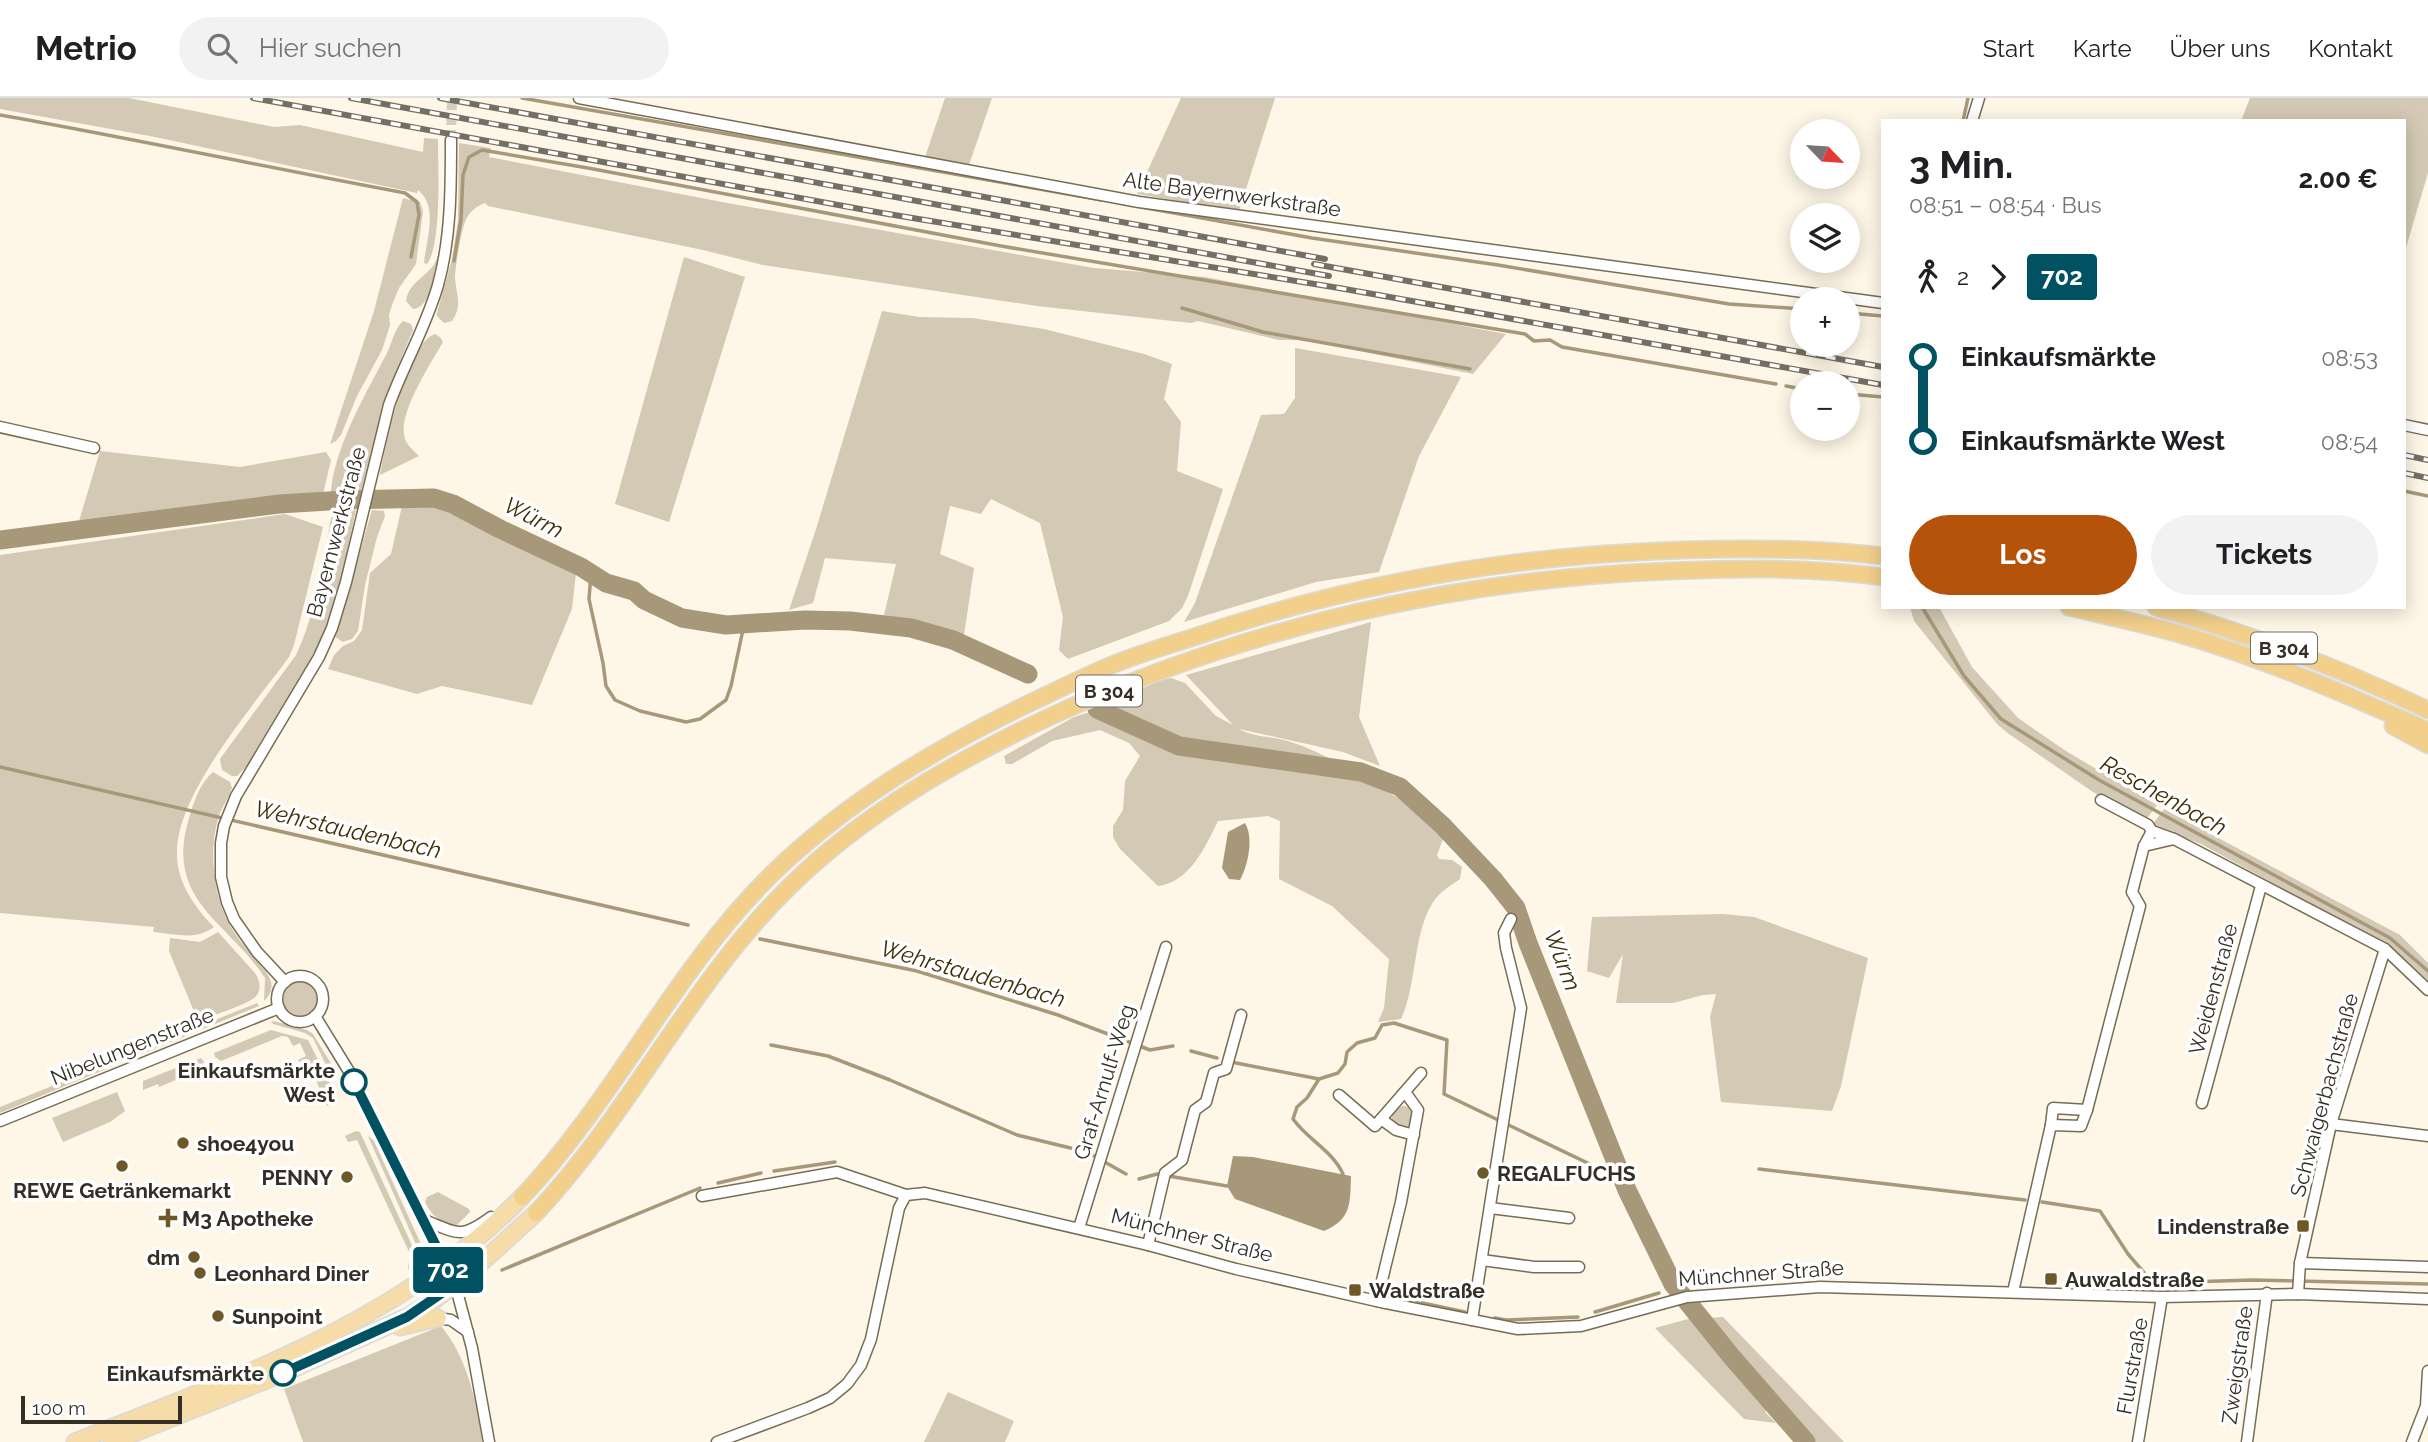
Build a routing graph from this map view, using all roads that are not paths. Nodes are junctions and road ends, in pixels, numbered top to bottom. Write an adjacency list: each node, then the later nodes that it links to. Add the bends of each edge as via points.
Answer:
1 (579, 98): 5 (street, Alte Bayernwerkstraße, via 1139,202)
2 (1979, 98): 3 (street)
3 (1973, 119)
4 (451, 140): 28 (street, Bayernwerkstraße, via 448,242 443,265 431,307 389,405 338,611 323,649 224,826 220,860 227,902 242,931)
5 (1881, 303)
6 (2406, 425): 8 (street)
7 (0, 426): 9 (street)
8 (2428, 430)
9 (94, 448)
10 (1881, 556): 46 (highway, B 304, via 1735,548 1606,552 1466,568 1337,594 1224,626 1100,670 921,761 849,808 797,851 710,944 565,1148)
11 (1881, 577): 49 (highway, B 304, via 1745,568 1607,573 1455,591 1261,636 1152,674 1034,724 896,801 787,888 726,957 604,1132)
12 (2076, 609): 16 (highway, B 304, via 2184,636)
13 (2162, 609): 14 (highway, B 304, via 2253,637)
14 (2377, 685): 15 (highway); 17 (highway, B 304)
15 (2428, 699)
16 (2369, 704): 18 (highway, B 304); 19 (highway, via 2386,723)
17 (2428, 710)
18 (2428, 731)
19 (2428, 745)
20 (2101, 800): 21 (street)
21 (2152, 831): 22 (street); 23 (street)
22 (2174, 839): 23 (street); 24 (street)
23 (2144, 846): 37 (street, via 2133,892 2140,906)
24 (2261, 886): 27 (street); 36 (street, Weidenstraße)
25 (1511, 919): 47 (street, via 1504,933 1521,1008)
26 (1166, 947): 52 (street, Graf-Arnulf-Weg)
27 (2385, 949): 29 (street); 40 (street, Schwaigerbachstraße)
28 (285, 982): 30 (street, via 277,997); 32 (street, via 303,976 316,983 323,1003)
29 (2428, 990)
30 (279, 1008): 32 (street, via 293,1021); 39 (street, Nibelungenstraße)
31 (1241, 1015): 53 (street, via 1226,1069 1214,1073 1206,1102 1195,1110 1182,1160 1164,1176)
32 (315, 1016): 51 (street, via 350,1073)
33 (1421, 1073): 34 (street)
34 (1405, 1092): 38 (street); 42 (street, via 1418,1110)
35 (1339, 1095): 38 (street, via 1375,1126)
36 (2202, 1103)
37 (2087, 1110): 41 (street, via 2081,1126); 41 (street, via 2053,1108)
38 (1381, 1119): 42 (street)
39 (0, 1121)
40 (2331, 1124): 43 (street); 55 (street, Schwaigerbachstraße)
41 (2051, 1125): 60 (street)
42 (1414, 1135): 65 (street)
43 (2428, 1136)
44 (702, 1195): 45 (street, Münchner Straße, via 837,1172)
45 (906, 1195): 52 (street, Münchner Straße, via 925,1193); 75 (street, via 893,1228 871,1339 847,1384 808,1408)
46 (522, 1197): 48 (main road, B 304)
47 (1490, 1208): 50 (street); 54 (street)
48 (508, 1211): 51 (street, via 463,1233); 56 (main road, B 304)
49 (536, 1213): 59 (main road, B 304)
50 (1569, 1219)
51 (424, 1220): 56 (street)
52 (1079, 1228): 53 (street, Münchner Straße)
53 (1147, 1245): 65 (street, Münchner Straße)
54 (1482, 1260): 57 (street); 67 (street)
55 (2300, 1263): 58 (street); 62 (street, Schwaigerbachstraße)
56 (446, 1264): 59 (street); 71 (main road, B 304, via 400,1296)
57 (1579, 1267)
58 (2428, 1267)
59 (455, 1284): 68 (main road, B 304); 69 (street)
60 (2013, 1292): 63 (street, Münchner Straße); 67 (street, Münchner Straße, via 1820,1287 1674,1299 1568,1328 1518,1329)
61 (2267, 1293): 62 (street, Münchner Straße); 63 (street, Münchner Straße); 77 (street, Zweigstraße)
62 (2298, 1294): 64 (street, Münchner Straße)
63 (2162, 1297): 76 (street, Flurstraße)
64 (2428, 1299)
65 (1377, 1301): 67 (street, Münchner Straße)
66 (438, 1318): 68 (main road); 69 (street, via 457,1323)
67 (1472, 1320)
68 (377, 1332): 71 (main road, B 304)
69 (468, 1332): 74 (street)
70 (2428, 1371): 78 (street, via 2426,1406)
71 (262, 1374): 72 (main road, B 304); 73 (main road, B 304)
72 (75, 1442)
73 (112, 1442)
74 (489, 1442)
75 (717, 1442)
76 (2138, 1442)
77 (2247, 1442)
78 (2412, 1442)

